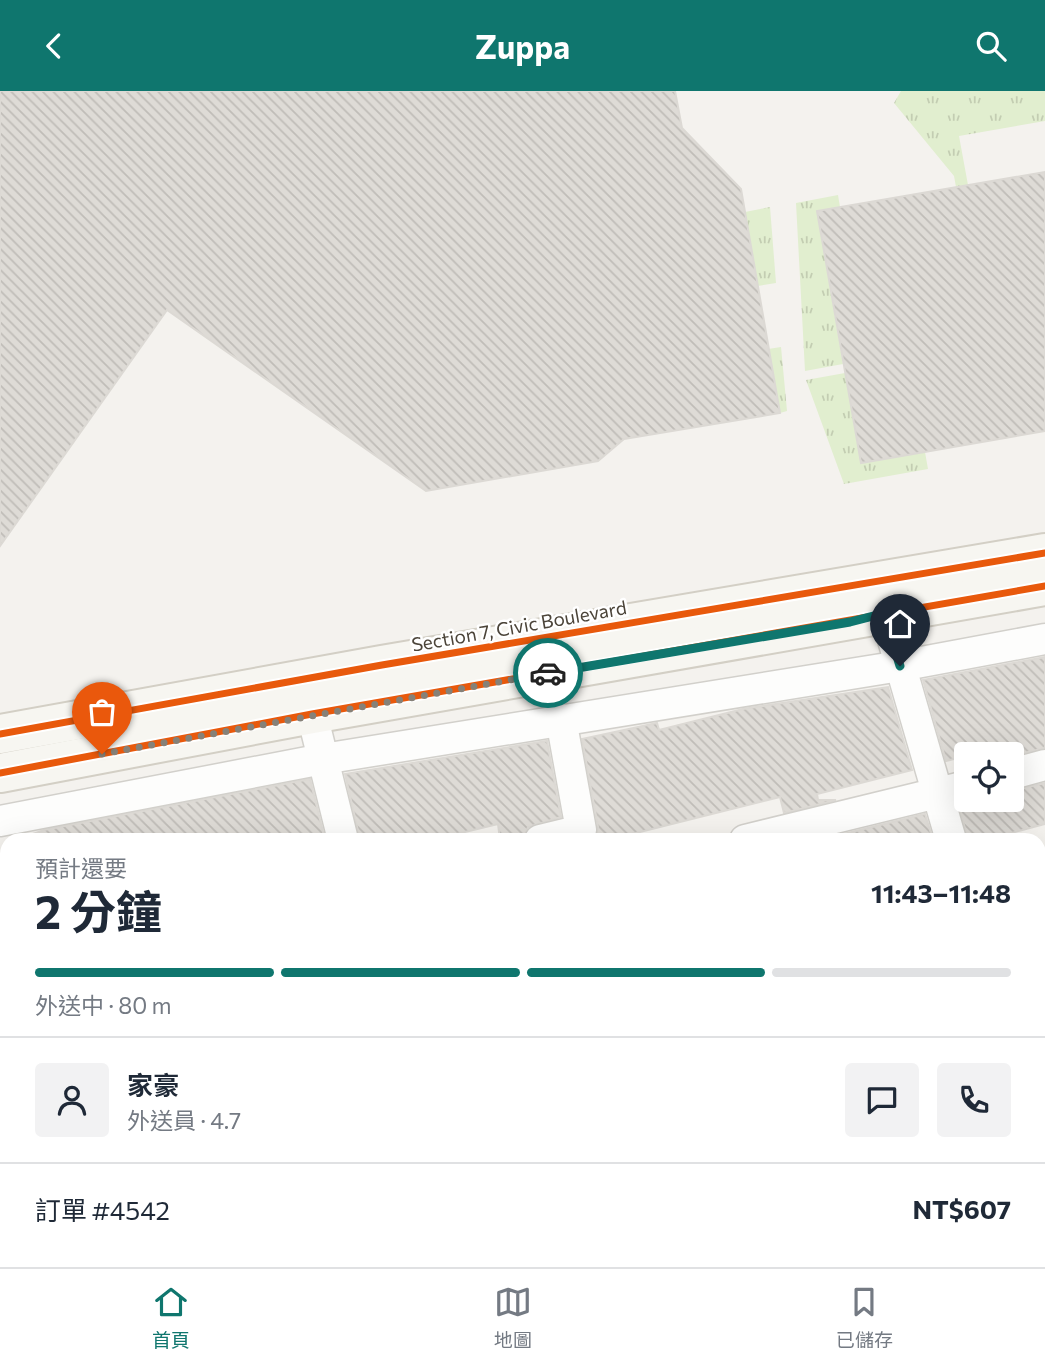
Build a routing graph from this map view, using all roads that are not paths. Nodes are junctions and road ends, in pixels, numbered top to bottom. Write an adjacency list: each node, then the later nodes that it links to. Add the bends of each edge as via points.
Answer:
1 (1045, 553): 8 (street, Section 7, Civic Boulevard)
2 (1045, 586): 3 (street)
3 (889, 612): 5 (street); 6 (street)
4 (1045, 639): 5 (street)
5 (900, 666): 7 (street); 13 (street)
6 (312, 714): 9 (street); 12 (street)
7 (561, 719): 9 (street); 16 (street, via 581,830)
8 (0, 734)
9 (323, 759): 14 (street); 15 (street)
10 (1045, 765): 11 (street)
11 (1024, 771)
12 (0, 773)
13 (953, 790): 17 (street); 18 (street)
14 (0, 821)
15 (340, 833)
16 (569, 833)
17 (774, 833)
18 (951, 833)

